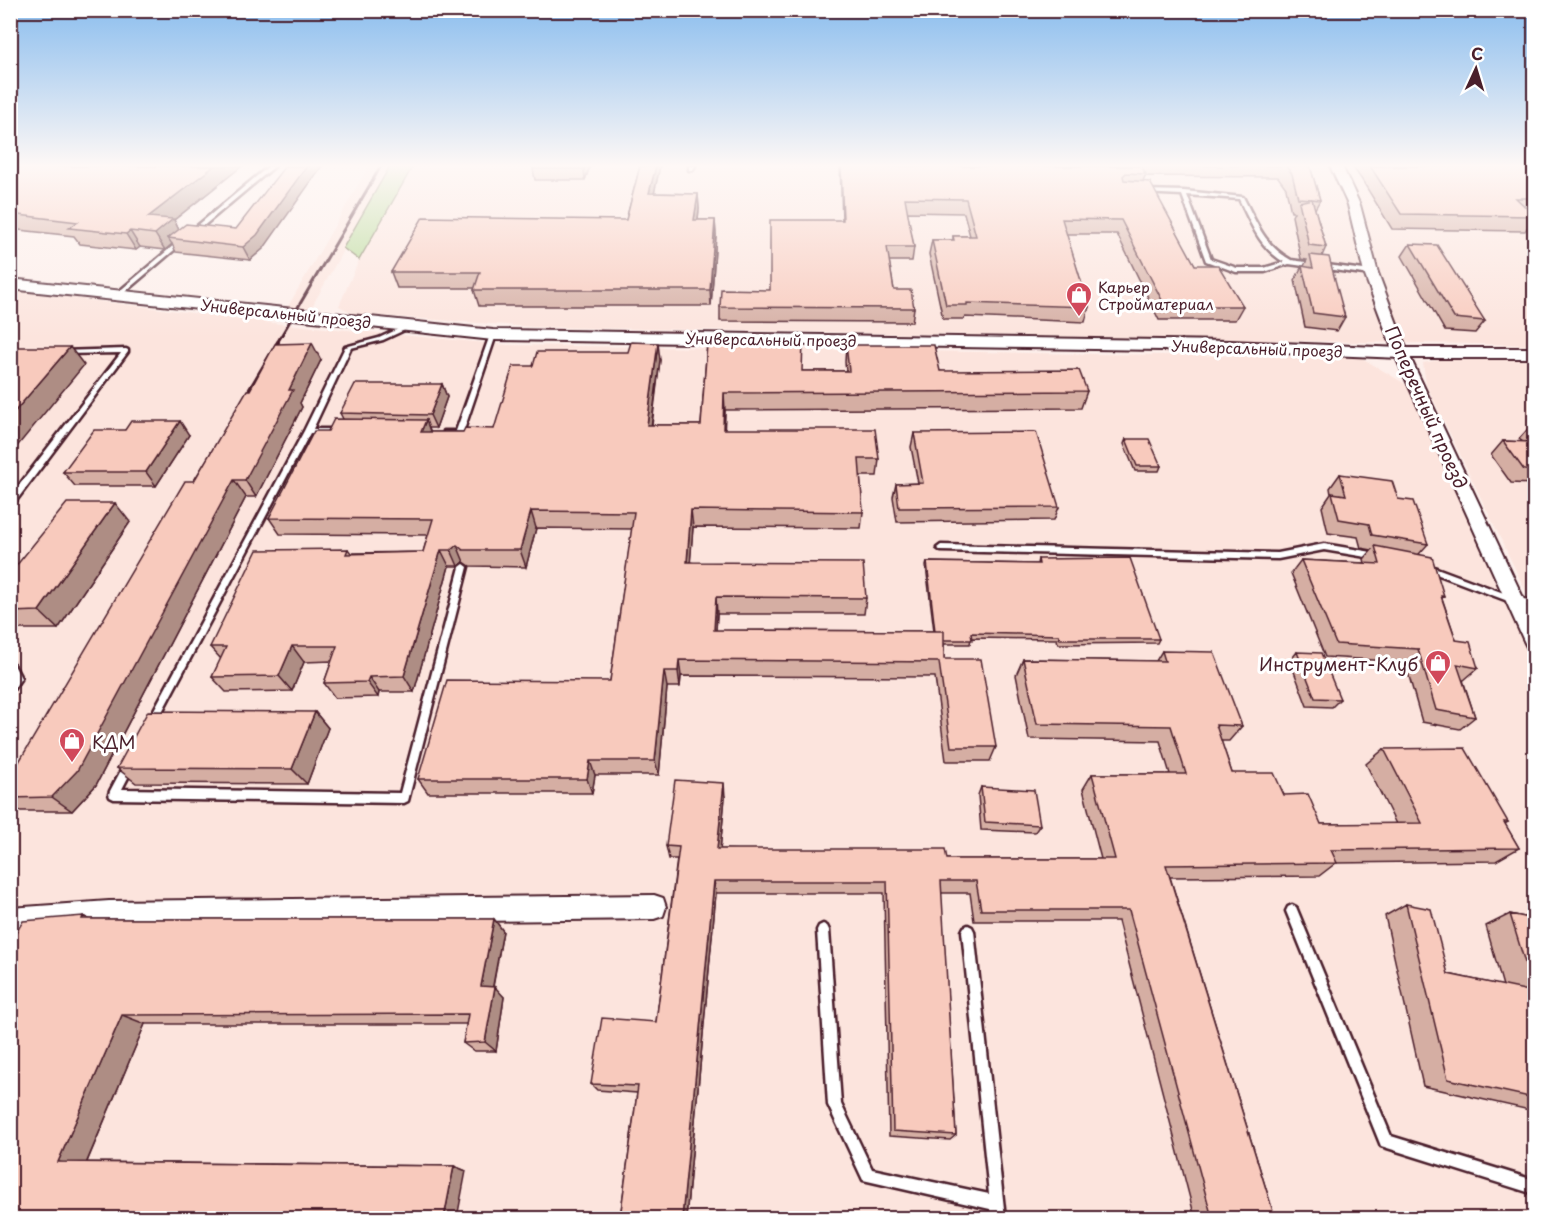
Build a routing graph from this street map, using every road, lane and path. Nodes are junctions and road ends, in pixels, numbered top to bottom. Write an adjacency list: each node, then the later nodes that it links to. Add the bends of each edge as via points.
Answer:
1 (204, 223): 8 (lane)
2 (1195, 223): 5 (lane, via 1208,260 1236,270 1265,270)
3 (1254, 223): 5 (lane, via 1274,255)
4 (1359, 223): 6 (street, Поперечный проезд)
5 (1289, 262): 6 (lane)
6 (1371, 273): 12 (street, Поперечный проезд)
7 (10, 284): 8 (street, Универсальный проезд)
8 (118, 295): 9 (street, Универсальный проезд)
9 (409, 326): 10 (street, Универсальный проезд); 14 (lane, via 381,339 348,347)
10 (493, 335): 12 (street, Универсальный проезд); 16 (lane, via 459,433)
11 (57, 352): 17 (lane, via 126,351)
12 (1401, 352): 13 (street, Универсальный проезд); 22 (street, Поперечный проезд)
13 (1534, 353)
14 (308, 430): 15 (lane); 27 (lane)
15 (354, 431)
16 (435, 433)
17 (10, 503)
18 (941, 548): 19 (lane, via 1278,556 1324,547)
19 (1393, 559)
20 (1416, 563): 22 (lane)
21 (465, 567): 28 (lane, via 404,798 114,794)
22 (1516, 601): 23 (lane); 24 (street, Поперечный проезд)
23 (1534, 604)
24 (1534, 641)
25 (10, 666): 26 (lane, via 16,678)
26 (10, 687)
27 (147, 732)
28 (136, 752)
29 (654, 907): 31 (street, via 109,912)
30 (1292, 911): 34 (lane, via 1386,1142)
31 (10, 921)
32 (824, 930): 35 (lane, via 835,1105 868,1175)
33 (969, 931): 35 (lane)
34 (1534, 1186)
35 (996, 1203): 36 (lane)
36 (998, 1218)

